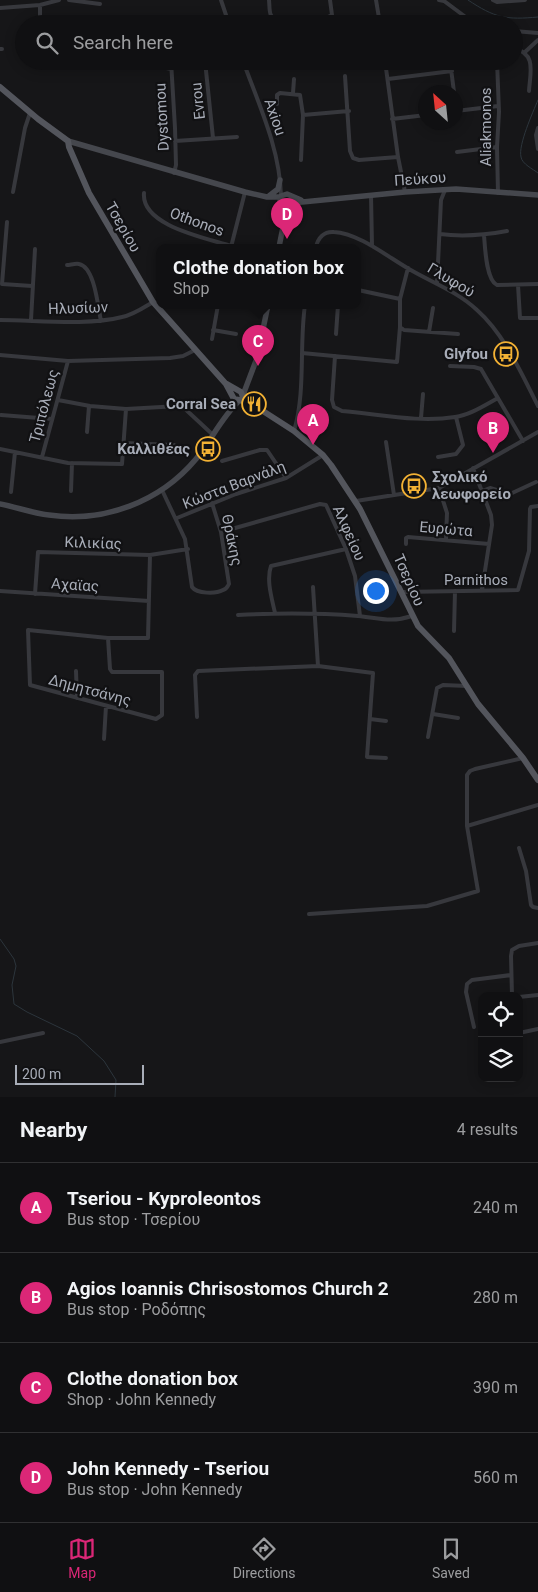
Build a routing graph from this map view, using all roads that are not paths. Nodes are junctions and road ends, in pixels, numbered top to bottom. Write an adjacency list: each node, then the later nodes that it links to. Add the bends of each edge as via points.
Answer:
1 (59, 0): 10 (street)
2 (69, 0): 11 (street)
3 (221, 0): 14 (street)
4 (269, 0): 15 (street)
5 (330, 0): 16 (street)
6 (376, 0): 17 (street)
7 (439, 0): 18 (street)
8 (493, 0): 9 (street)
9 (525, 0)
10 (40, 4): 12 (street); 13 (street)
11 (100, 4)
12 (0, 8)
13 (40, 15)
14 (226, 15)
15 (271, 15)
16 (330, 15)
17 (378, 15)
18 (463, 15)
19 (523, 31): 20 (street)
20 (538, 33)
21 (538, 40): 22 (street)
22 (525, 52): 34 (street, via 531,65)
23 (171, 70): 47 (street, Dystomou)
24 (206, 70): 46 (street, Evrou)
25 (246, 70): 55 (street, Axiou, via 272,140)
26 (386, 70): 31 (street)
27 (497, 70): 37 (street, Aliakmonos)
28 (452, 71): 31 (street); 32 (street)
29 (345, 76): 39 (street)
30 (294, 79): 35 (street)
31 (388, 79): 43 (street)
32 (453, 85)
33 (0, 87): 40 (main road)
34 (529, 91)
35 (293, 93): 36 (street, via 278,94); 41 (street, via 300,95)
36 (277, 104)
37 (498, 106): 38 (street); 49 (street, Aliakmonos)
38 (463, 110)
39 (349, 111): 41 (street); 52 (street, via 353,158)
40 (30, 113): 48 (main road); 58 (street)
41 (303, 114): 53 (street)
42 (418, 116): 43 (street)
43 (392, 120): 52 (street)
44 (538, 128): 50 (street)
45 (237, 137): 46 (street)
46 (213, 138): 47 (street)
47 (175, 140): 54 (street, Dystomou)
48 (68, 141): 54 (main road, Πεύκου); 87 (main road, Τσερίου, via 89,193)
49 (497, 147): 51 (street); 62 (street, Aliakmonos)
50 (538, 149)
51 (457, 152)
52 (398, 157): 61 (street)
53 (301, 160)
54 (174, 172): 60 (main road, Πεύκου)
55 (280, 181): 65 (main road, via 278,189); 66 (street, Axiou); 66 (street, Axiou)
56 (445, 190): 57 (main road, Πεύκου); 62 (main road, Πεύκου); 67 (street)
57 (436, 191): 61 (main road, Πεύκου); 67 (street)
58 (13, 192)
59 (144, 192): 72 (street, Othonos, via 143,199 155,218)
60 (244, 192): 65 (main road, Πεύκου); 73 (street)
61 (405, 192): 64 (main road, Πεύκου)
62 (498, 193): 63 (main road, Πεύκου)
63 (538, 195)
64 (371, 196): 66 (main road, Πεύκου); 76 (street)
65 (267, 197): 66 (main road, Πεύκου)
66 (286, 200): 74 (main road)
67 (441, 200): 70 (street)
68 (7, 222): 80 (street)
69 (507, 231): 71 (street)
70 (440, 234): 71 (street); 81 (street)
71 (484, 235): 83 (street, via 491,281 497,285)
72 (222, 244)
73 (232, 244)
74 (280, 244)
75 (316, 244): 76 (street, Γλυφού, via 322,235 331,232 345,233)
76 (372, 246): 79 (street, Γλυφού)
77 (35, 249): 84 (street)
78 (67, 266): 98 (street, via 78,264 86,267 92,278)
79 (408, 268): 81 (street, Γλυφού); 86 (street)
80 (1, 284): 84 (street)
81 (437, 284): 117 (street, Γλυφού, via 478,310 494,329)
82 (538, 284): 83 (street)
83 (518, 285): 95 (street, via 520,318)
84 (32, 286): 97 (street)
85 (361, 291): 86 (street)
86 (400, 300): 99 (street)
87 (153, 302): 88 (main road, Τσερίου); 98 (street, Ηλυσίων, via 123,317)
88 (156, 305)
89 (432, 308): 101 (street)
90 (159, 309): 106 (main road, Τσερίου)
91 (217, 309): 100 (street)
92 (267, 309): 113 (main road, via 257,358)
93 (304, 309): 107 (street)
94 (338, 309): 103 (street)
95 (538, 318)
96 (0, 320): 97 (street, Ηλυσίων)
97 (31, 320): 98 (street, Ηλυσίων)
98 (100, 321)
99 (400, 327): 101 (street); 109 (street, via 397,362)
100 (213, 330): 102 (street); 105 (street)
101 (430, 332): 104 (street)
102 (236, 334)
103 (336, 334)
104 (458, 334)
105 (212, 339)
106 (195, 350): 110 (street, via 170,358); 113 (main road, Τσερίου)
107 (302, 353): 109 (street); 123 (street, via 298,418)
108 (0, 355): 110 (street)
109 (335, 356): 121 (street, via 334,407 342,411)
110 (68, 360): 115 (street, Τριπόλεως)
111 (450, 366): 114 (street, via 481,369)
112 (424, 394): 121 (street)
113 (239, 396): 123 (main road, Τσερίου); 126 (main road)
114 (498, 398): 120 (street); 127 (street)
115 (58, 400): 116 (street); 122 (street, Τριπόλεως)
116 (89, 406): 118 (street); 124 (street)
117 (538, 406)
118 (126, 409): 126 (street, via 183,407); 129 (street)
119 (1, 415): 122 (street)
120 (456, 417): 121 (street); 135 (street, via 463,445 456,454)
121 (421, 418)
122 (52, 419): 134 (street, Τριπόλεως)
123 (294, 431): 133 (main road, Τσερίου)
124 (86, 432)
125 (538, 432): 127 (street)
126 (212, 434): 142 (main road, via 182,474)
127 (523, 441): 138 (street)
128 (386, 442): 146 (street)
129 (123, 443): 130 (street); 137 (street, via 122,464)
130 (174, 445)
131 (0, 449): 132 (street)
132 (15, 452): 134 (street); 145 (street)
133 (324, 455): 139 (street, Κώστα Βαρνάλη); 147 (main road, Τσερίου)
134 (42, 457): 137 (street)
135 (438, 458)
136 (222, 461): 139 (street, via 267,450)
137 (72, 463): 143 (street)
138 (474, 468): 141 (street); 144 (street)
139 (286, 478): 149 (street, Κώστα Βαρνάλη)
140 (536, 482): 144 (street, via 510,494 490,488)
141 (438, 488): 146 (street); 153 (street, via 447,514)
142 (162, 490): 148 (main road, via 141,502 100,515 50,515); 151 (street)
143 (71, 491)
144 (482, 491): 155 (street, via 491,515)
145 (10, 492)
146 (394, 495): 147 (street)
147 (356, 501): 163 (main road, Τσερίου)
148 (0, 504)
149 (212, 504): 151 (street, Κώστα Βαρνάλη); 152 (street, Θράκης)
150 (538, 506): 160 (street, Parnithos, via 530,509 529,551 519,588 515,591)
151 (177, 518): 156 (street)
152 (222, 532): 156 (street, Θράκης, via 228,581 228,586 222,591 194,591); 157 (street, Αλφείου, via 323,504 328,508)
153 (446, 539): 154 (street, Ευρώτα, via 408,537); 155 (street, Ευρώτα)
154 (406, 544)
155 (489, 544): 160 (street)
156 (188, 548): 158 (street, Κιλικίας)
157 (346, 550): 166 (street, via 271,566); 169 (street, Αλφείου, via 355,576)
158 (150, 555): 164 (street, Κιλικίας, via 38,552); 165 (street)
159 (313, 587): 167 (street)
160 (482, 590): 162 (street, Parnithos)
161 (0, 591): 164 (street, Αχαϊας)
162 (455, 591): 163 (street, Parnithos); 171 (street)
163 (401, 592): 170 (main road, Τσερίου)
164 (35, 594): 165 (street, Αχαϊας)
165 (149, 601): 172 (street, via 148,638)
166 (274, 613): 167 (street); 168 (street)
167 (315, 614): 169 (street); 173 (street)
168 (238, 615)
169 (360, 616): 170 (street, via 393,621)
170 (412, 616): 175 (main road, Τσερίου)
171 (454, 632)
172 (108, 638): 176 (street, Δημητσάνης, via 28,630 30,685); 177 (street, Δημητσάνης, via 112,672 162,672 162,715 156,719)
173 (318, 666): 179 (street, via 198,671 195,676); 181 (street, via 373,673)
174 (76, 672): 176 (street)
175 (467, 686): 178 (street, via 439,686); 186 (main road, Τσερίου)
176 (77, 698): 177 (street, Δημητσάνης)
177 (106, 706): 184 (street)
178 (432, 714): 180 (street); 183 (street)
179 (197, 717)
180 (458, 718)
181 (370, 720): 182 (street); 185 (street, via 367,757)
182 (386, 721)
183 (428, 737)
184 (104, 739)
185 (386, 758)
186 (523, 758): 187 (main road, Τσερίου); 189 (street, via 467,775)
187 (538, 779)
188 (538, 805): 189 (street)
189 (467, 826): 192 (street, via 478,891 427,906)
190 (518, 848): 191 (street, via 526,871 530,901 533,907)
191 (538, 908)
192 (309, 914)
193 (538, 943): 194 (street, via 512,950)
194 (511, 975): 195 (street); 198 (street, via 472,980 467,984)
195 (512, 992)
196 (538, 995): 197 (street)
197 (523, 997)
198 (474, 1027)
199 (538, 1029): 200 (street)
200 (523, 1032)
201 (43, 1033): 202 (street)
202 (0, 1042)

